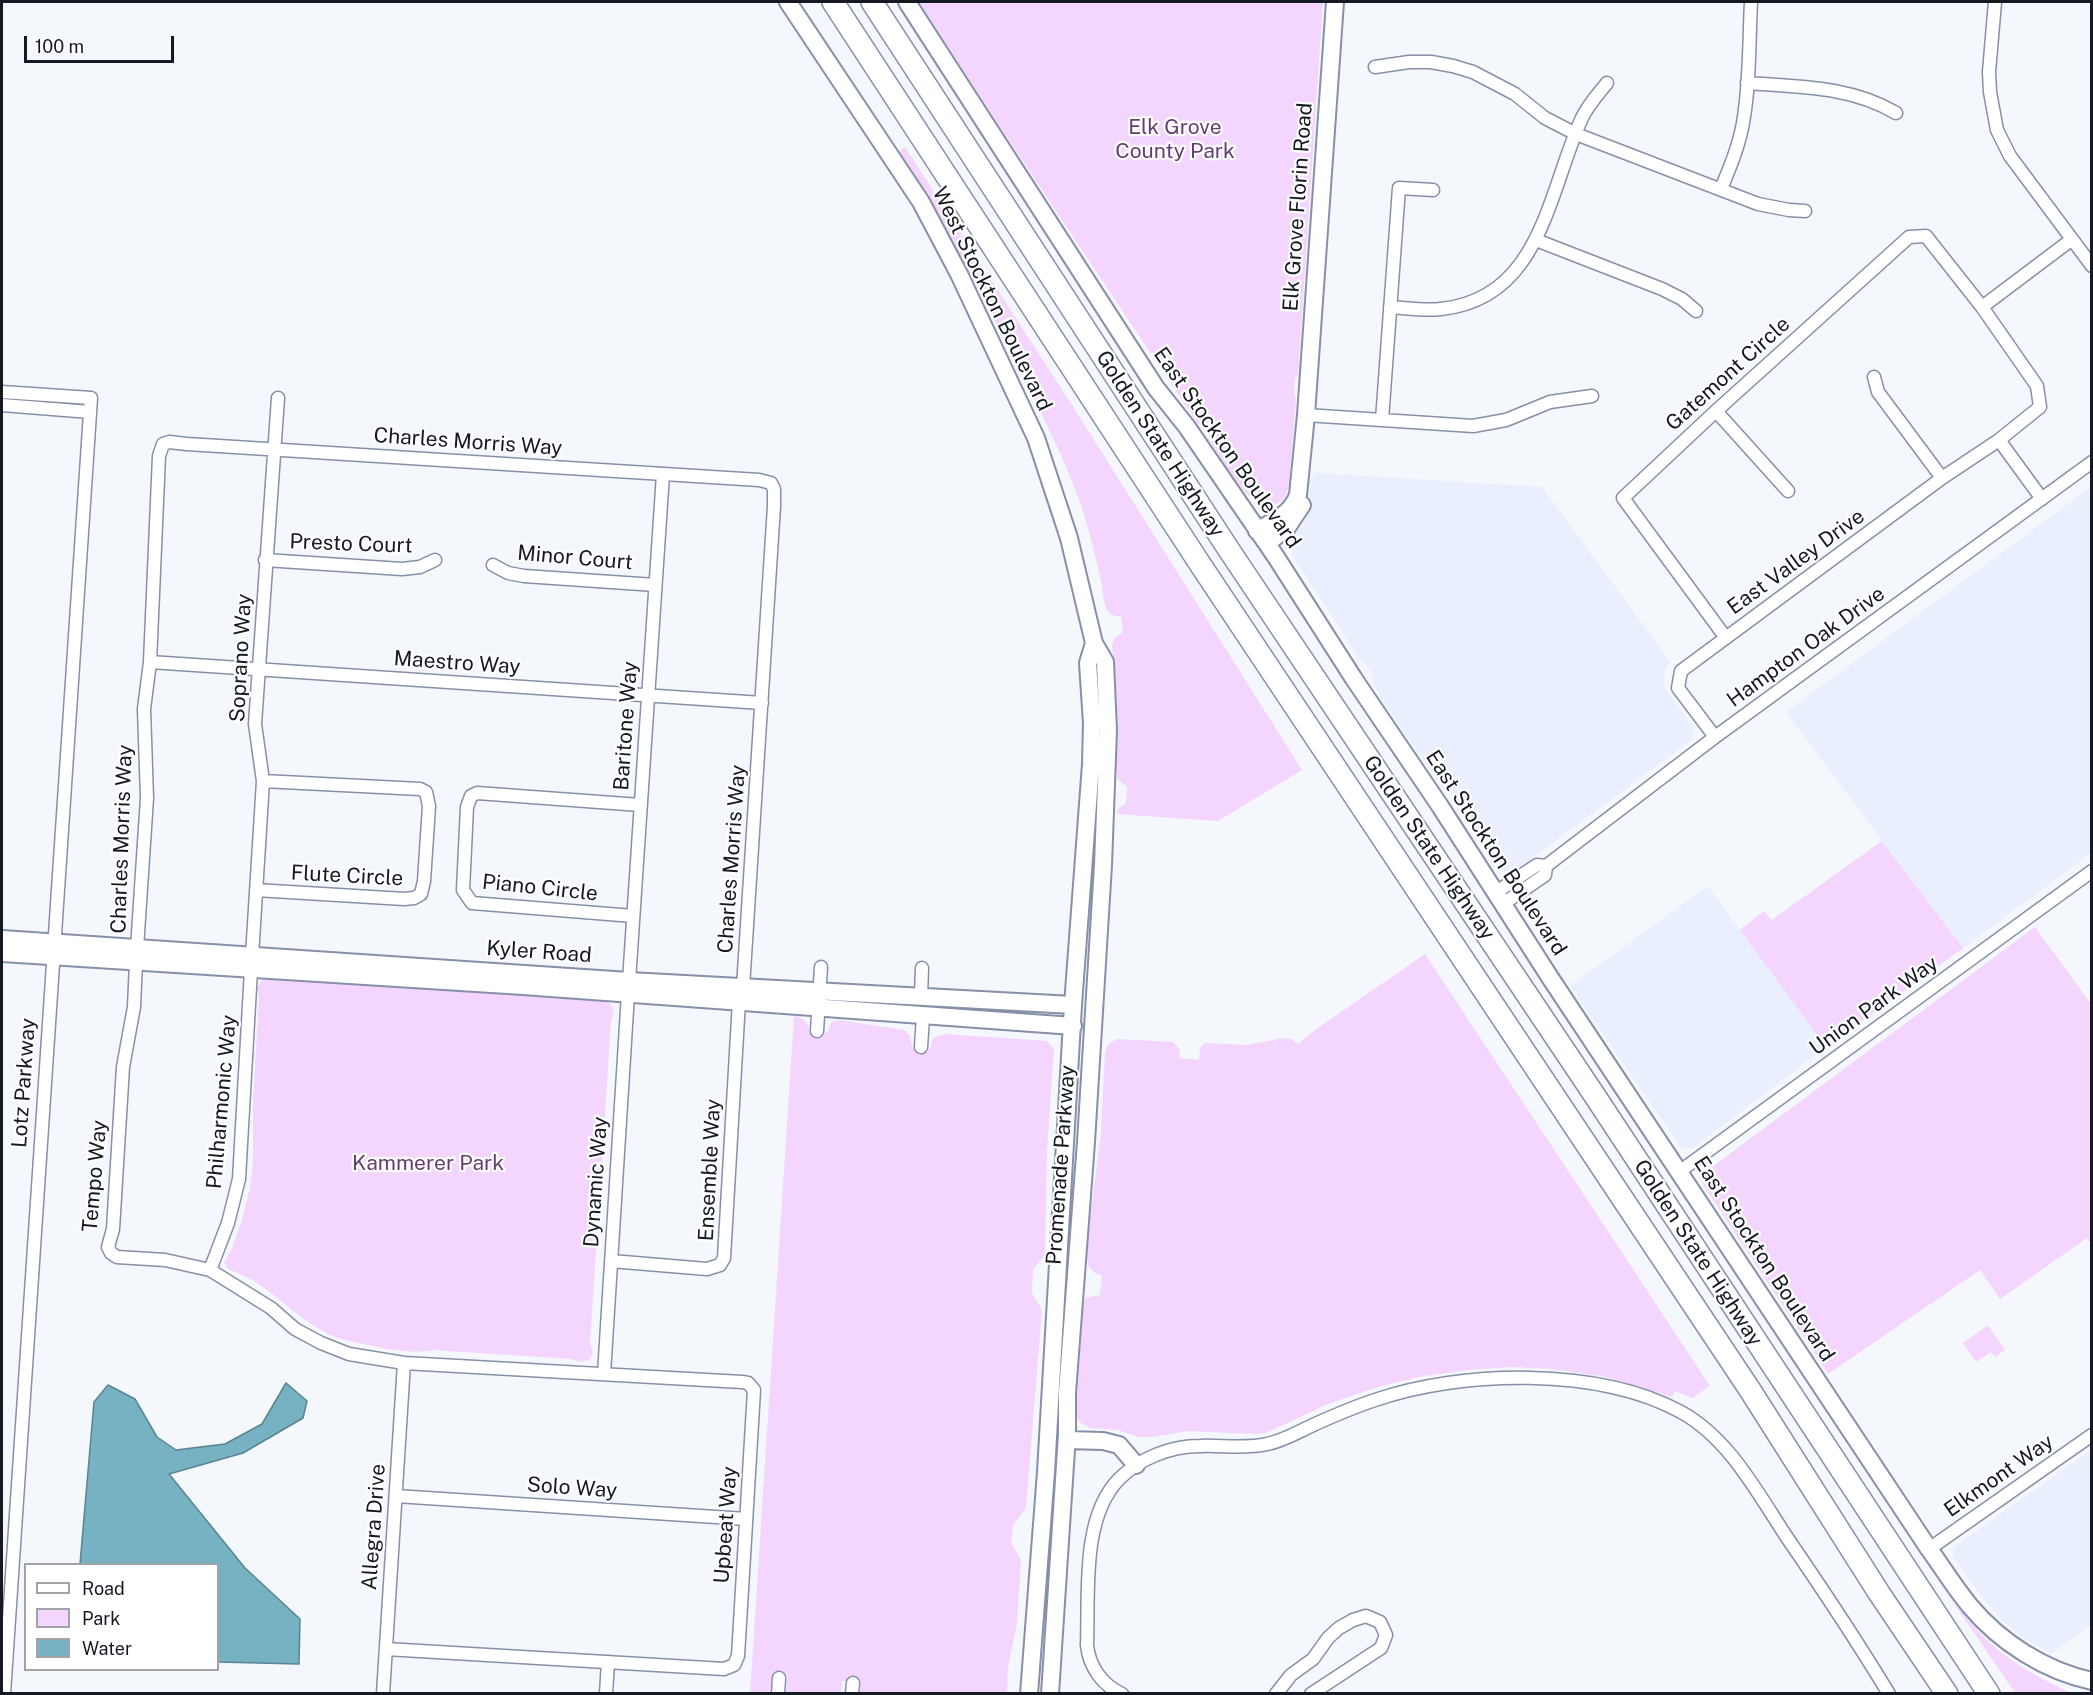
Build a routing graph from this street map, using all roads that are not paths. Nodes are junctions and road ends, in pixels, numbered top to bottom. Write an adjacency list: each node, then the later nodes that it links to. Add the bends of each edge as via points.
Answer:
1 (788, 2): 31 (main road, West Stockton Boulevard, via 921,202)
2 (833, 2): 108 (highway, Golden State Highway)
3 (872, 2): 94 (highway, Golden State Highway, via 1229,550 1600,1103)
4 (908, 2): 39 (main road, East Stockton Boulevard, via 1156,388)
5 (1335, 2): 29 (main road, Elk Grove Florin Road)
6 (1751, 2): 10 (street)
7 (1995, 2): 17 (street, via 1989,72 1997,130 2010,156)
8 (1375, 67): 12 (street, via 1431,62 1463,69 1493,81 1545,118)
9 (1607, 83): 12 (street, via 1582,118)
10 (1747, 83): 11 (street, via 1842,91); 13 (street, via 1743,123)
11 (1896, 113)
12 (1576, 134): 13 (street); 16 (street)
13 (1721, 189): 15 (street, via 1768,207)
14 (1433, 190): 19 (street, via 1398,188)
15 (1805, 211)
16 (1536, 240): 19 (street, via 1516,271 1498,288 1476,300 1441,309); 21 (street, via 1672,293)
17 (2071, 240): 18 (street); 20 (street)
18 (2091, 266)
19 (1390, 307): 30 (street)
20 (1982, 307): 27 (street, Gatemont Circle, via 1926,236 1909,237); 32 (street, East Valley Drive, via 2037,386 2040,407)
21 (1696, 311)
22 (1874, 377): 36 (street, via 1878,392)
23 (2, 392): 28 (street, Lotz Parkway, via 91,398)
24 (1592, 396): 30 (street, via 1550,402 1484,426)
25 (278, 398): 33 (street, Soprano Way)
26 (2, 405): 28 (street)
27 (1716, 411): 37 (street); 44 (street, Gatemont Circle, via 1623,498)
28 (90, 412): 62 (street, Lotz Parkway)
29 (1306, 415): 30 (street); 39 (main road, Elk Grove Florin Road, via 1294,506)
30 (1382, 420)
31 (1036, 438): 45 (main road, Promenade Parkway, via 1069,538)
32 (1999, 440): 36 (street, East Valley Drive); 38 (street)
33 (274, 450): 35 (street, Charles Morris Way); 40 (street, Soprano Way); 46 (street, Charles Morris Way, via 170,442 159,450)
34 (2091, 462): 38 (street, Hampton Oak Drive)
35 (663, 474): 43 (street, Baritone Way); 49 (street, Charles Morris Way, via 759,480 771,483 774,489)
36 (1942, 478): 44 (street, East Valley Drive)
37 (1788, 491)
38 (2042, 499): 51 (street, Hampton Oak Drive)
39 (1262, 537): 59 (main road, East Stockton Boulevard)
40 (265, 560): 41 (street, Presto Court, via 402,569); 47 (street, Soprano Way)
41 (435, 560)
42 (493, 565): 43 (street, Minor Court, via 524,576)
43 (655, 585): 48 (street, Baritone Way)
44 (1726, 638): 51 (street, East Valley Drive, via 1682,671 1678,688)
45 (1094, 643): 50 (main road, Promenade Parkway, via 1088,663); 53 (main road, Promenade Parkway, via 1105,662)
46 (150, 662): 47 (street, Maestro Way); 64 (street, Charles Morris Way, via 144,710 147,798)
47 (258, 669): 48 (street, Maestro Way); 52 (street, Soprano Way, via 255,724)
48 (648, 695): 49 (street, Maestro Way); 55 (street, Baritone Way)
49 (762, 703): 69 (street, Charles Morris Way)
50 (1092, 723): 53 (main road, via 1099,729 1101,787); 54 (main road, Promenade Parkway)
51 (1715, 737): 59 (street, Hampton Oak Drive, via 1546,866 1537,865)
52 (263, 781): 58 (street, Soprano Way); 58 (street, Flute Circle, via 420,789 426,792 429,806 424,881 421,894 414,898)
53 (1107, 792): 56 (main road, Promenade Parkway)
54 (1089, 796): 56 (main road, via 1097,807 1097,860); 73 (main road, Promenade Parkway)
55 (640, 805): 60 (street, Baritone Way); 60 (street, Piano Circle, via 477,793 471,796 467,807 463,891 472,903)
56 (1103, 865): 82 (main road, Promenade Parkway)
57 (2091, 871): 78 (street, Union Park Way)
58 (256, 890): 65 (street, Soprano Way)
59 (1499, 898): 78 (main road, East Stockton Boulevard)
60 (633, 916): 68 (street, Baritone Way)
61 (2, 939): 62 (main road, Kyler Road)
62 (52, 950): 63 (main road, Kyler Road); 64 (main road, Kyler Road); 98 (street, Lotz Parkway)
63 (2, 953)
64 (137, 955): 65 (main road, Kyler Road); 65 (main road, Kyler Road, via 197,966); 81 (street, Tempo Way, via 134,1007 123,1067 113,1228 108,1247 117,1257 165,1260)
65 (251, 963): 68 (main road, Kyler Road, via 366,963); 68 (main road, Kyler Road, via 523,986 553,983); 81 (street, Philharmonic Way, via 239,1179)
66 (821, 967): 71 (street)
67 (922, 968): 70 (street)
68 (628, 987): 69 (main road, Kyler Road); 80 (street, Dynamic Way)
69 (740, 992): 71 (main road, Kyler Road); 80 (street, Ensemble Way, via 724,1258 720,1265 707,1269)
70 (921, 996): 71 (main road, Kyler Road); 72 (main road, Kyler Road)
71 (819, 999): 74 (main road, Kyler Road); 76 (street)
72 (1021, 1002): 73 (main road, Kyler Road); 74 (main road, via 992,1009 933,1006 925,1010)
73 (1073, 1005): 75 (main road, Promenade Parkway)
74 (923, 1017): 75 (main road, Kyler Road); 77 (street)
75 (1072, 1026): 79 (main road, Promenade Parkway)
76 (817, 1030)
77 (921, 1047)
78 (1679, 1172): 92 (main road, East Stockton Boulevard)
79 (1063, 1179): 82 (main road, via 1073,1200 1069,1271); 83 (main road, Promenade Parkway)
80 (611, 1261): 85 (street, Dynamic Way)
81 (210, 1270): 84 (street, Tempo Way, via 321,1343 349,1354)
82 (1075, 1283): 86 (main road, Promenade Parkway)
83 (1057, 1285): 86 (main road, via 1065,1289 1067,1296 1063,1370); 102 (main road, Promenade Parkway)
84 (405, 1362): 85 (street, Upbeat Way); 90 (street, Allegra Drive)
85 (604, 1374): 91 (street, Upbeat Way, via 742,1382 752,1386 755,1396)
86 (1067, 1393): 88 (main road, Promenade Parkway)
87 (2091, 1435): 92 (street, Elkmont Way)
88 (1066, 1440): 89 (main road, via 1119,1445); 103 (main road, Promenade Parkway)
89 (1136, 1465): 104 (street, via 1107,1495 1097,1513 1091,1543 1088,1652 1103,1680); 107 (street, via 1154,1455 1185,1447 1267,1444 1374,1400 1438,1384 1496,1378 1543,1379 1630,1393 1691,1418 1729,1454)
90 (396, 1496): 91 (street, Solo Way); 93 (street, Allegra Drive)
91 (746, 1519): 95 (street, Upbeat Way, via 738,1656 734,1665 724,1669)
92 (1929, 1549): 97 (main road, East Stockton Boulevard, via 1969,1605 2001,1637 2062,1672)
93 (386, 1648): 95 (street, Upbeat Way); 99 (street, Allegra Drive)
94 (1961, 1652): 109 (highway, Golden State Highway); 110 (highway)
95 (608, 1662): 100 (street)
96 (779, 1678): 101 (street)
97 (2091, 1681)
98 (4, 1694)
99 (383, 1694)
100 (606, 1694)
101 (778, 1694)
102 (1029, 1694)
103 (1050, 1694)
104 (1122, 1694)
105 (1276, 1694): 106 (street, via 1339,1628 1366,1616 1380,1622 1386,1635 1381,1648)
106 (1311, 1694)
107 (1889, 1694)
108 (1947, 1694)
109 (1989, 1694)
110 (1994, 1694)

